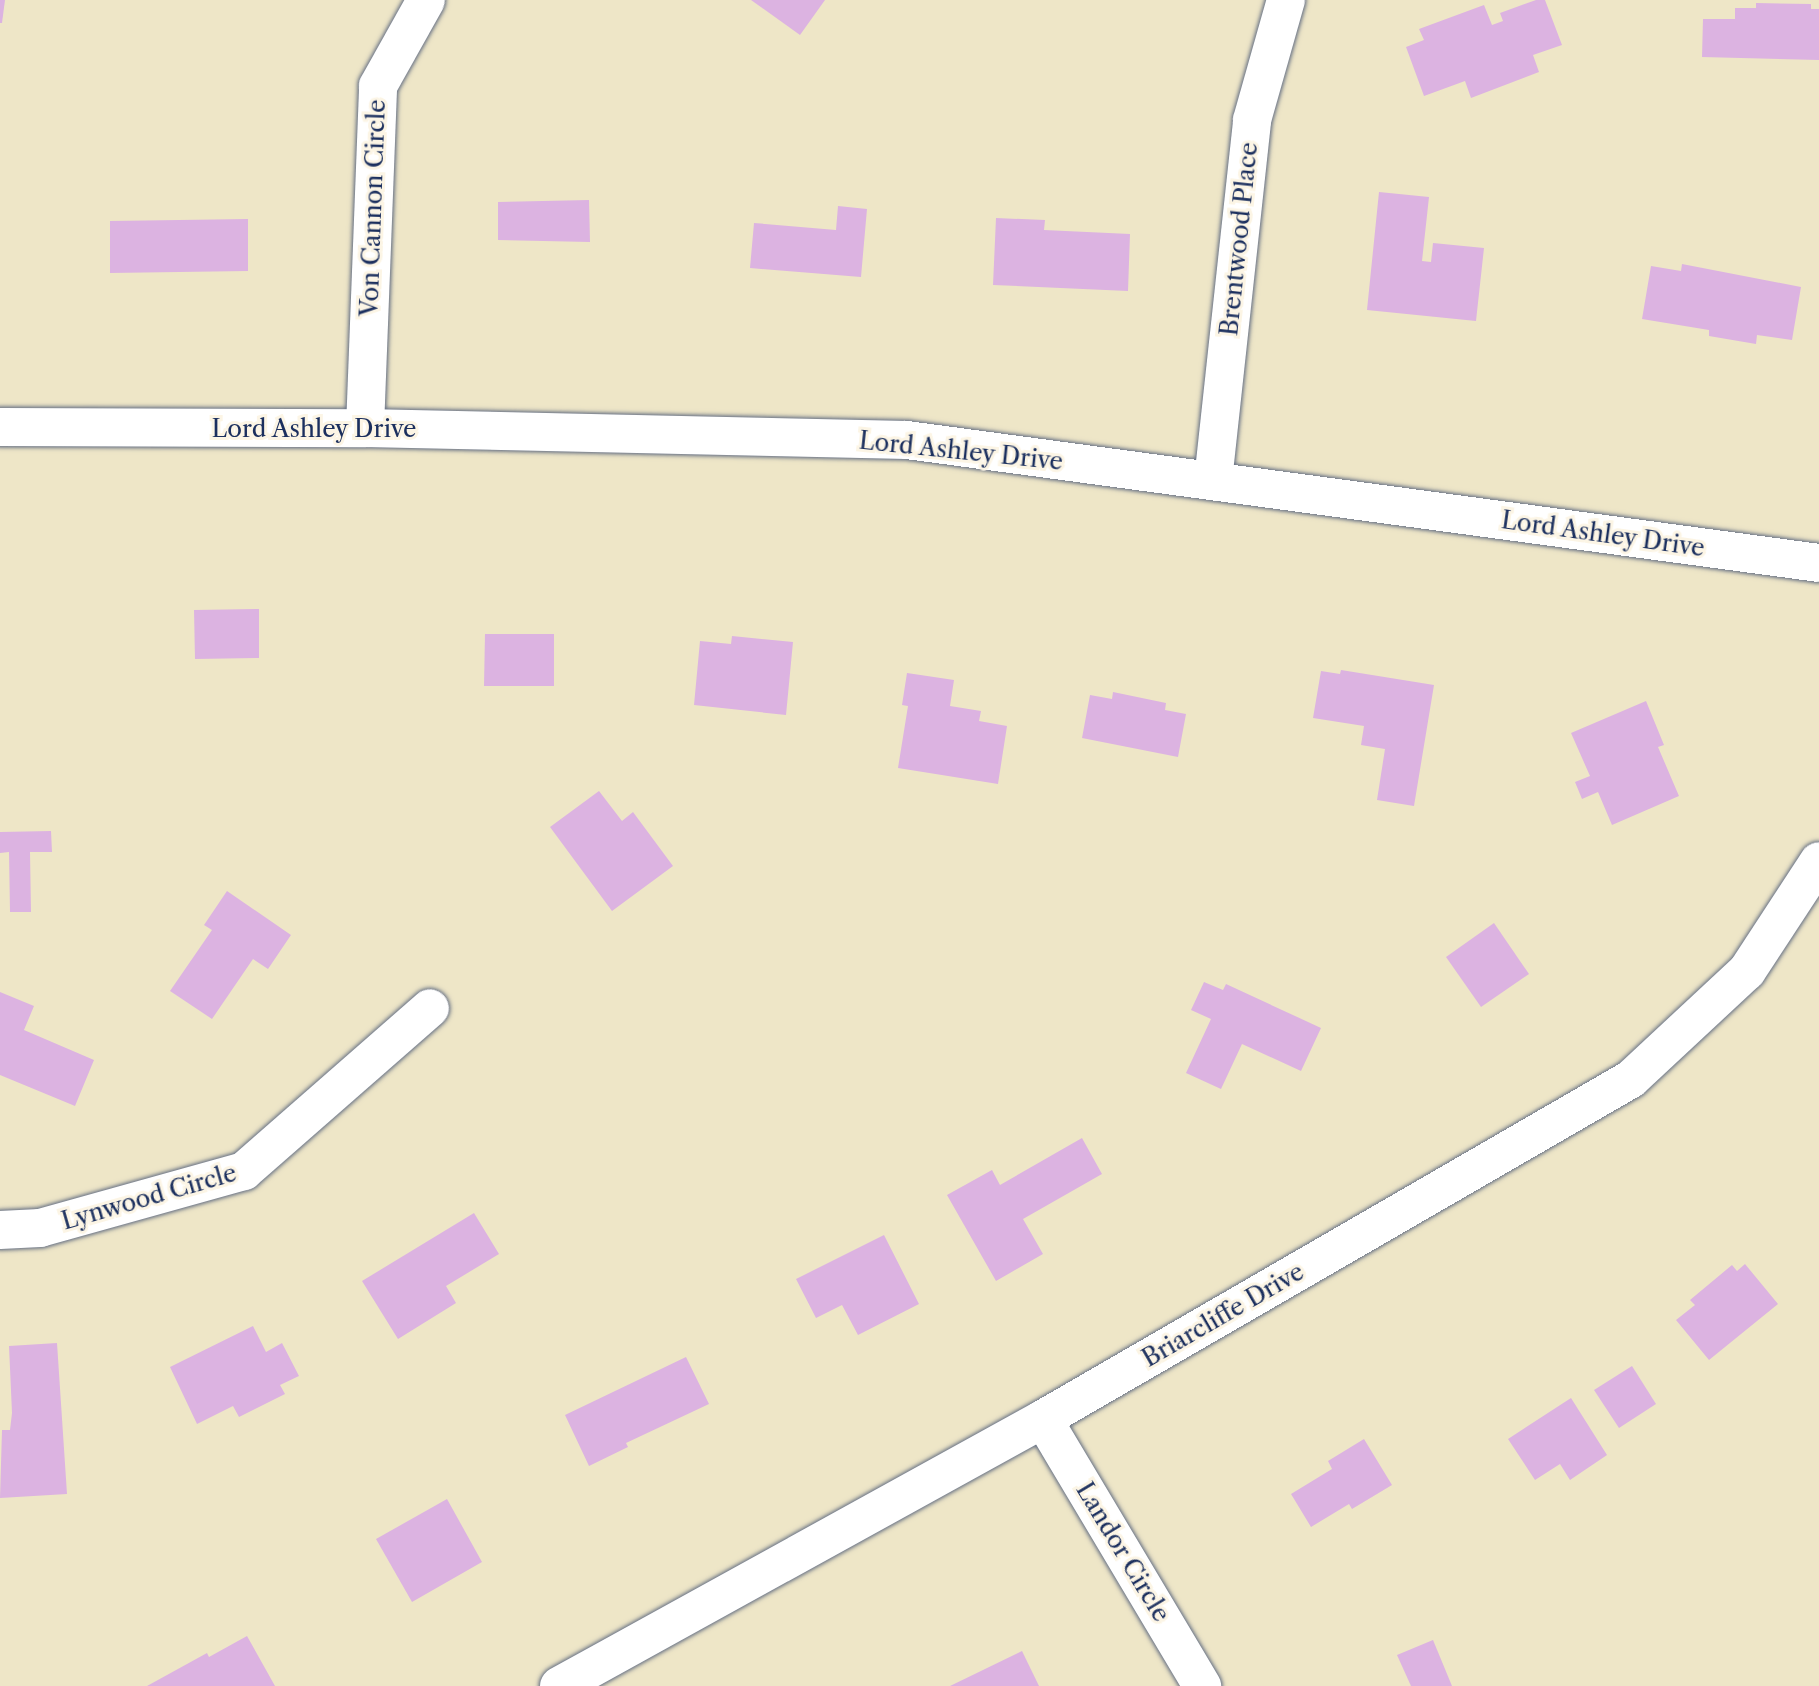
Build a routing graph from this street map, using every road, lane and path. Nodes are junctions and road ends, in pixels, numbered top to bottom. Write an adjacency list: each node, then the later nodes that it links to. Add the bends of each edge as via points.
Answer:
1 (426, 0): 4 (street, Von Cannon Circle, via 378,86)
2 (1286, 0): 5 (street, Brentwood Place, via 1252,120)
3 (0, 427): 4 (street, Lord Ashley Drive)
4 (365, 428): 5 (street, Lord Ashley Drive, via 907,440)
5 (1213, 481): 6 (street, Lord Ashley Drive)
6 (1819, 563)
7 (1819, 861): 10 (street, Briarcliffe Drive, via 1747,971 1631,1079)
8 (430, 1008): 9 (street, Lynwood Circle, via 244,1171 40,1228)
9 (0, 1230)
10 (1043, 1419): 11 (street, Briarcliffe Drive); 12 (street, Landor Circle)
11 (559, 1686)
12 (1202, 1686)

